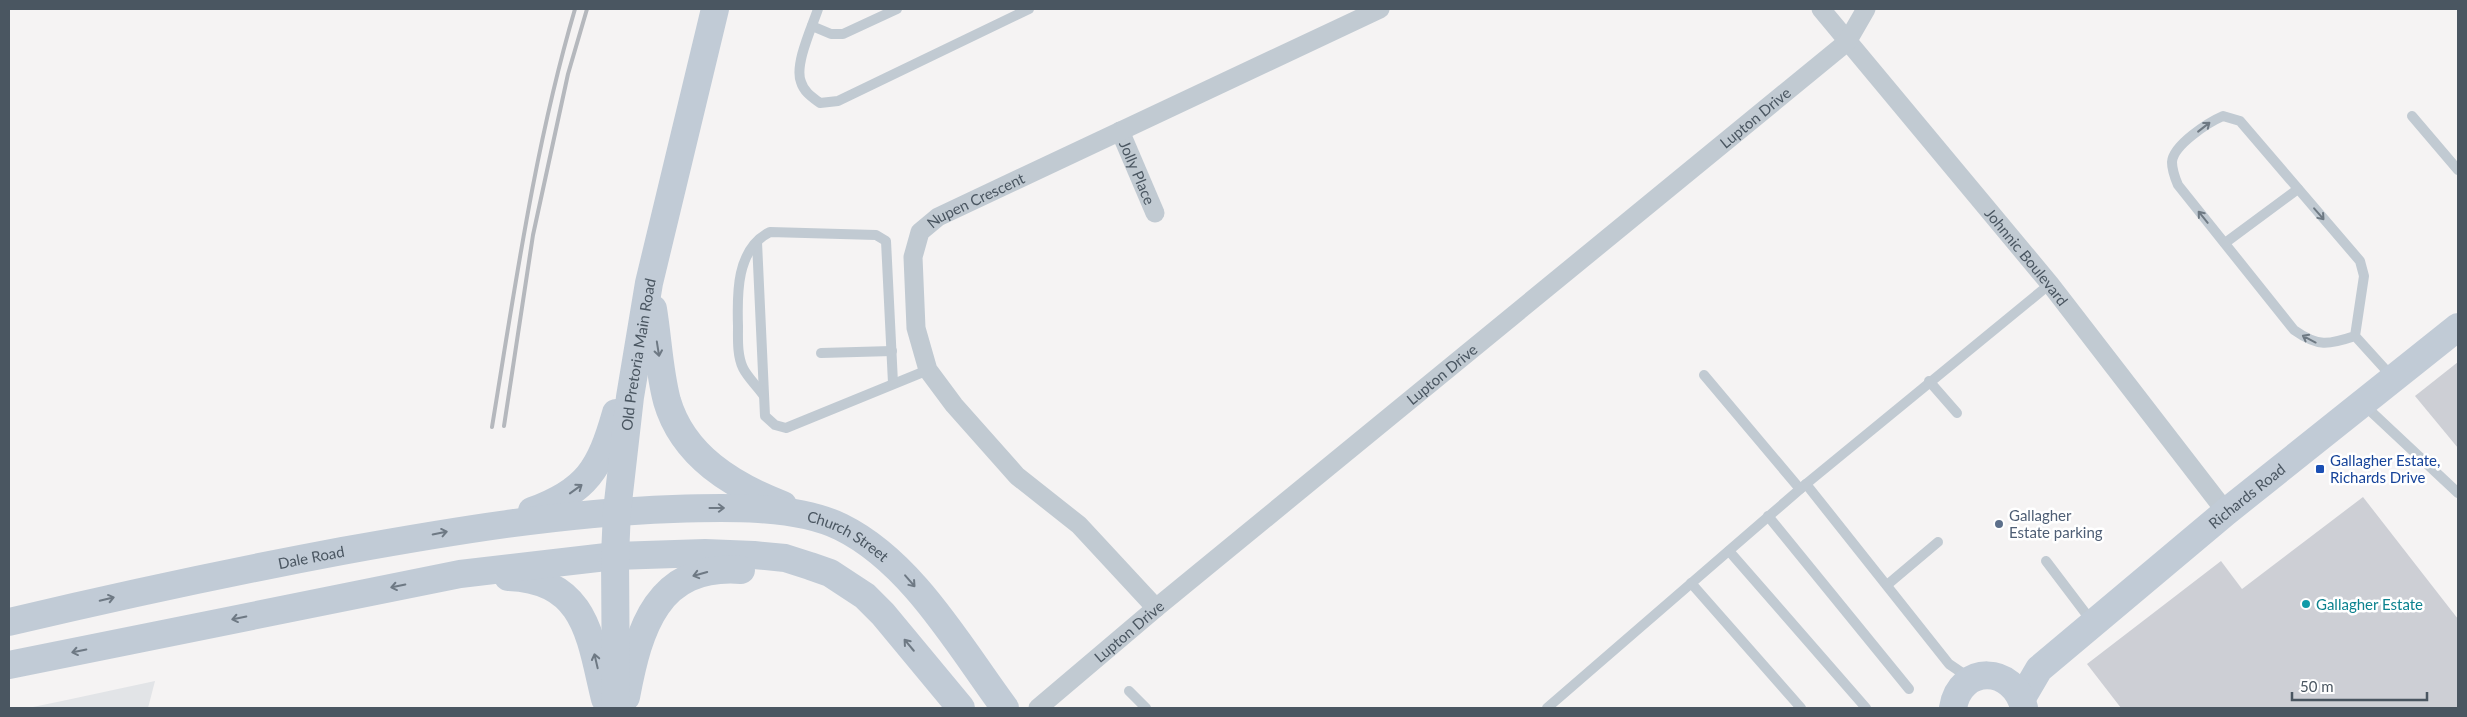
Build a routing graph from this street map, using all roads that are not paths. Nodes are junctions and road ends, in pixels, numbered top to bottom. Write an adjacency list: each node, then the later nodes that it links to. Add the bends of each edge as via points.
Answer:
1 (715, 9): 18 (main road, Old Pretoria Main Road)
2 (818, 9): 8 (lane)
3 (897, 9): 8 (lane, via 844,34 831,34)
4 (1029, 9): 8 (lane, via 838,101 820,103 800,82 801,62)
5 (1380, 9): 11 (street, Nupen Crescent)
6 (1821, 9): 9 (street, Johnnic Boulevard)
7 (1866, 9): 9 (street)
8 (812, 26)
9 (1847, 42): 17 (street, Johnnic Boulevard); 46 (street, Lupton Drive)
10 (2412, 116): 12 (lane)
11 (1120, 131): 14 (street, Jolly Place); 23 (street, Nupen Crescent, via 938,216 923,228 914,250 914,304 919,343)
12 (2458, 170)
13 (2298, 189): 16 (lane); 16 (lane, one-way to 13, via 2178,185 2172,162 2180,146 2213,120 2223,116 2240,122); 20 (lane, one-way to 20, via 2360,261 2364,276)
14 (1154, 213)
15 (757, 242): 21 (lane, via 770,232 882,237 888,247); 28 (lane); 28 (lane, via 746,256 740,277 738,350 743,368)
16 (2225, 243): 20 (lane, one-way to 16, via 2321,344 2294,330)
17 (2050, 284): 26 (lane); 34 (street, Johnnic Boulevard)
18 (647, 292): 33 (main road, Old Pretoria Main Road); 35 (main road, one-way to 35, via 667,400 684,436 706,462 738,485); 37 (main road, one-way to 18, via 562,498 583,484 591,474 609,436)
19 (2458, 327): 25 (main road, Richards Road)
20 (2355, 336): 25 (lane)
21 (892, 351): 22 (lane); 27 (lane)
22 (821, 353)
23 (928, 370): 27 (lane); 46 (street, Nupen Crescent, via 948,398 1013,472 1079,525)
24 (1704, 375): 31 (lane)
25 (2394, 379): 29 (main road, Richards Road)
26 (1929, 381): 30 (lane); 31 (lane)
27 (893, 383): 28 (lane, via 786,428 775,425 765,416)
28 (764, 396)
29 (2363, 404): 32 (lane); 34 (main road, Richards Road)
30 (1957, 413)
31 (1803, 486): 36 (lane); 44 (lane)
32 (2458, 493)
33 (617, 511): 35 (main road, Church Street, one-way to 35, via 725,508); 37 (main road, Dale Road); 40 (main road, Old Pretoria Main Road)
34 (2226, 512): 48 (main road, Richards Road)
35 (811, 516): 59 (main road, Church Street, one-way to 59, via 859,536 890,560 922,594)
36 (1768, 516): 39 (lane); 51 (lane)
37 (500, 523): 47 (main road, Dale Road, one-way to 37, via 254,568)
38 (1938, 542): 44 (lane)
39 (1729, 551): 43 (lane); 64 (lane)
40 (615, 556): 42 (main road); 45 (main road, via 704,553 772,557 796,561 830,573); 56 (main road, Old Pretoria Main Road)
41 (2046, 561): 48 (lane)
42 (427, 580): 50 (main road, one-way to 50); 55 (main road, one-way to 42, via 585,623 562,592 548,584 513,578)
43 (1692, 583): 62 (lane); 63 (lane)
44 (1887, 585): 49 (lane)
45 (852, 587): 57 (main road, one-way to 57, via 737,570 708,572 686,578 669,590 653,611 636,656); 58 (main road, one-way to 45, via 883,614)
46 (1156, 608): 60 (street, Lupton Drive)
47 (9, 622)
48 (2094, 624): 54 (main road, Richards Road, via 2039,669)
49 (1949, 664): 53 (lane); 53 (lane)
50 (9, 665)
51 (1909, 689)
52 (1129, 691): 61 (lane)
53 (1960, 695): 54 (main road, via 1983,675 1995,676)
54 (2017, 696)
55 (607, 708)
56 (616, 708)
57 (624, 708)
58 (961, 708)
59 (1005, 708)
60 (1038, 708)
61 (1146, 708)
62 (1546, 708)
63 (1801, 708)
64 (1866, 708)

